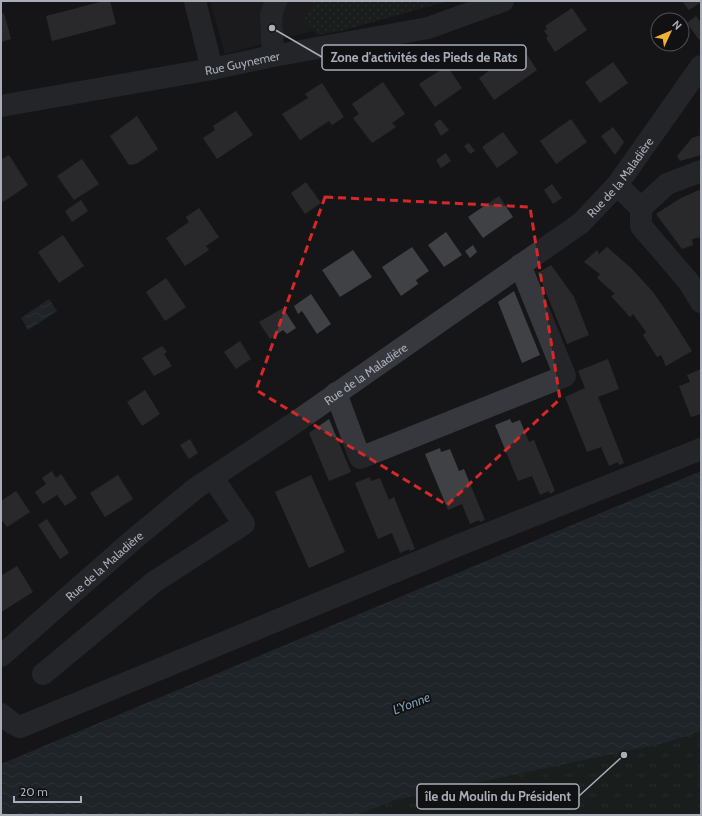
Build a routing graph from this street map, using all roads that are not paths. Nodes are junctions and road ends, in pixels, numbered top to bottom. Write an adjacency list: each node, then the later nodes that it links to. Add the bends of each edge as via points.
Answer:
1 (195, 1): 6 (street)
2 (276, 1): 4 (street, via 271,15)
3 (503, 1): 4 (street, Rue Guynemer, via 428,28)
4 (273, 56): 6 (street, Rue Guynemer)
5 (701, 66): 9 (street, Rue de la Maladière)
6 (212, 69): 7 (street, Rue Guynemer)
7 (1, 106)
8 (701, 171): 10 (street, via 668,184)
9 (617, 185): 10 (street); 11 (street, Rue de la Maladière, via 581,223)
10 (641, 208): 12 (street, via 641,226 688,281)
11 (520, 265): 13 (street, Rue de la Maladière); 13 (street, via 565,376 360,458)
12 (701, 302)
13 (336, 393): 15 (street, Rue de la Maladière)
14 (701, 449): 18 (street, via 459,545 20,727)
15 (213, 478): 16 (street, Rue de la Maladière, via 196,488 134,539); 17 (street, via 244,524 154,582)
16 (1, 656)
17 (43, 674)
18 (1, 714)

